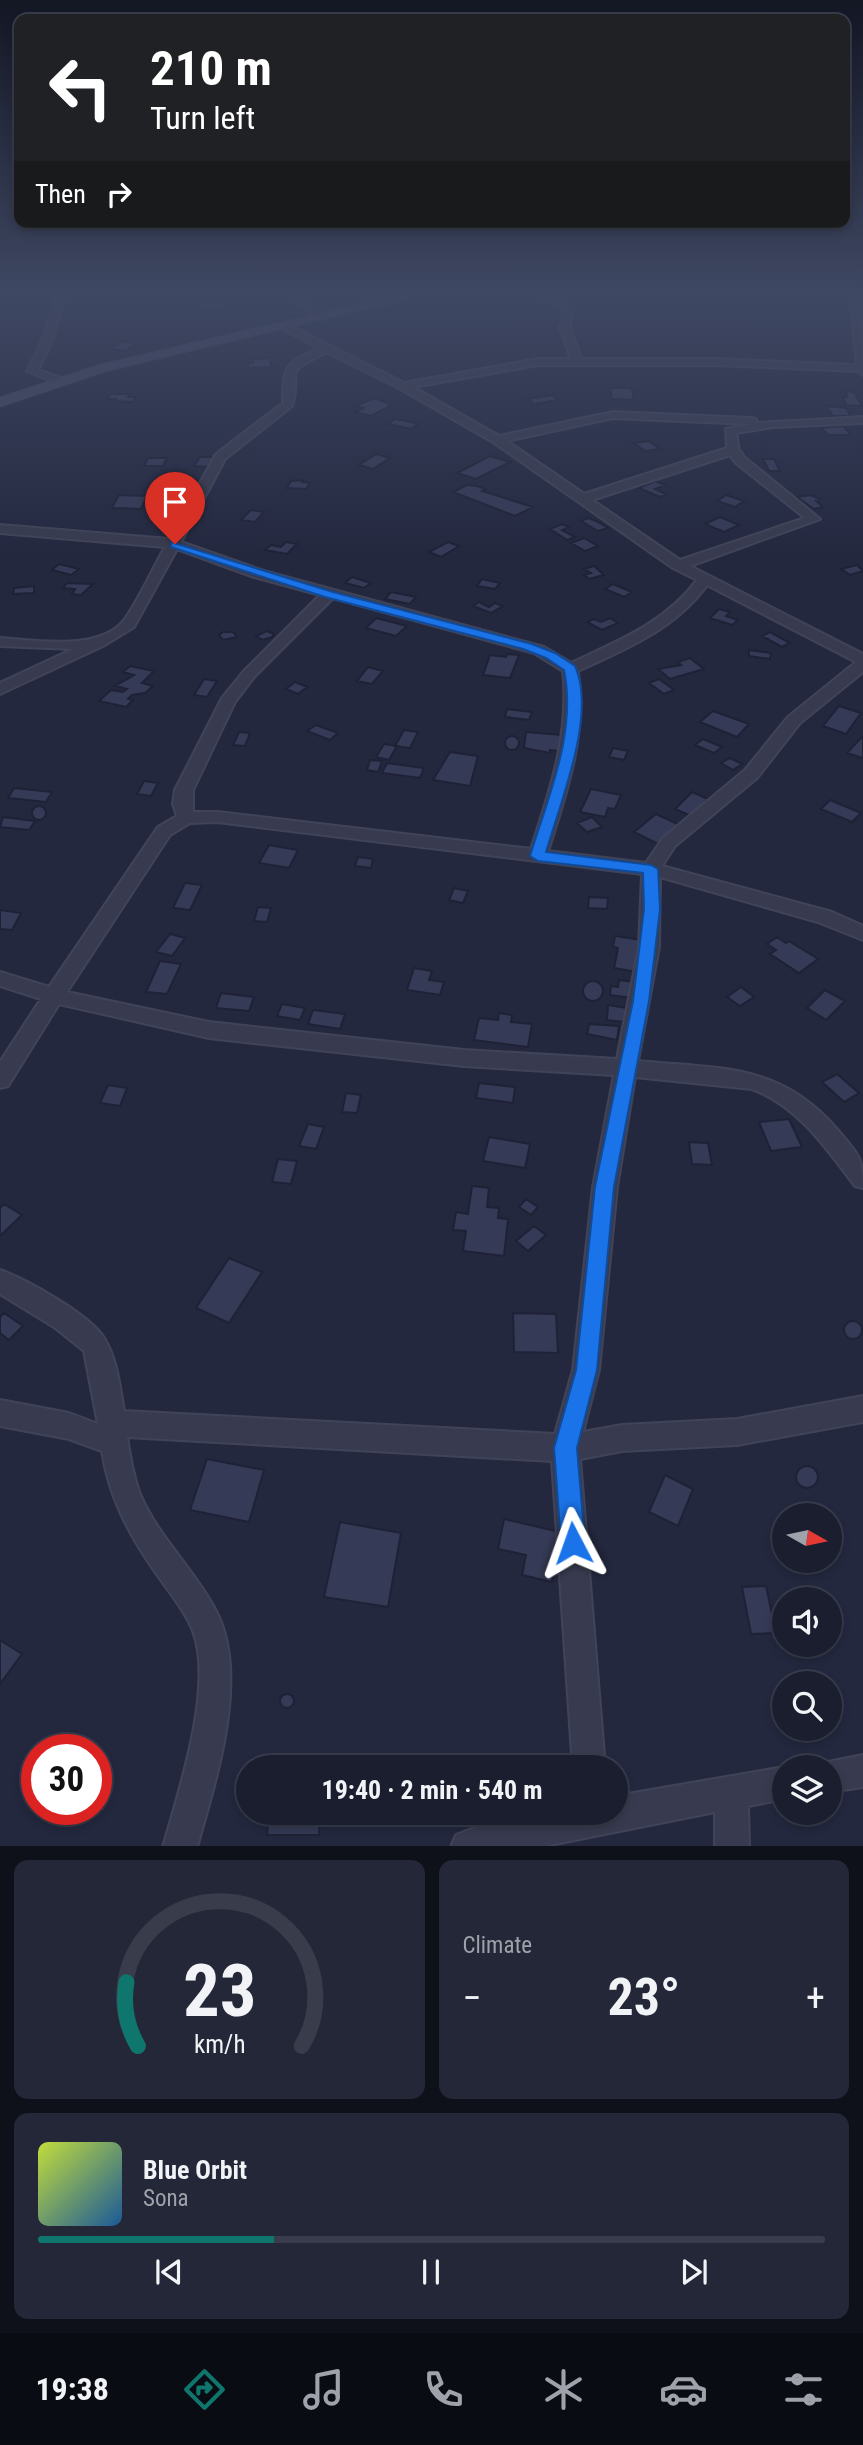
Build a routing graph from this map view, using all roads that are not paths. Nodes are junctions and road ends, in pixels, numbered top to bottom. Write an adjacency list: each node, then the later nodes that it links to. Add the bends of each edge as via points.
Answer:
1 (59, 381): 6 (street)
2 (288, 381): 13 (street, via 288,404 220,457)
3 (393, 381): 5 (street)
4 (427, 381): 5 (street)
5 (403, 386): 9 (street)
6 (0, 402)
7 (863, 420): 8 (street)
8 (773, 424): 9 (street, via 613,415); 10 (street, via 733,429 729,436)
9 (497, 440): 11 (street)
10 (733, 450): 11 (street); 14 (street, via 750,471 814,519)
11 (582, 499): 14 (street)
12 (0, 529): 13 (street)
13 (175, 544): 16 (street); 18 (street, via 129,624)
14 (678, 565): 15 (street)
15 (704, 580): 19 (street, via 781,615); 20 (street, via 684,607 665,620)
16 (329, 594): 20 (street, via 528,647); 22 (street, via 248,674 228,701 184,790)
17 (0, 642): 18 (street)
18 (98, 643): 21 (street)
19 (863, 662): 24 (street, via 794,720 751,774 669,842)
20 (570, 669): 23 (street, via 572,735)
21 (0, 689)
22 (186, 818): 23 (street, via 217,817); 27 (street, via 164,831)
23 (538, 856): 24 (street)
24 (651, 869): 25 (street, via 825,917); 28 (street, via 649,947)
25 (863, 933)
26 (0, 979): 27 (street)
27 (53, 994): 28 (street, via 130,1016 209,1030 464,1058); 29 (street)
28 (626, 1068): 30 (street, via 772,1086 800,1104); 35 (street, via 605,1187 586,1370)
29 (0, 1080)
30 (863, 1179)
31 (0, 1281): 34 (street, via 94,1343 110,1390)
32 (863, 1409): 35 (street, via 737,1432 622,1438)
33 (0, 1413): 34 (street)
34 (113, 1433): 35 (street); 43 (street, via 127,1496 154,1548 207,1625 214,1657 213,1694 198,1785)
35 (565, 1448): 36 (street)
36 (588, 1755)
37 (863, 1771): 38 (street)
38 (842, 1774)
39 (772, 1785): 40 (street)
40 (731, 1792): 41 (street); 45 (street)
41 (628, 1809)
42 (553, 1825): 44 (street)
43 (180, 1846)
44 (468, 1846)
45 (732, 1846)

